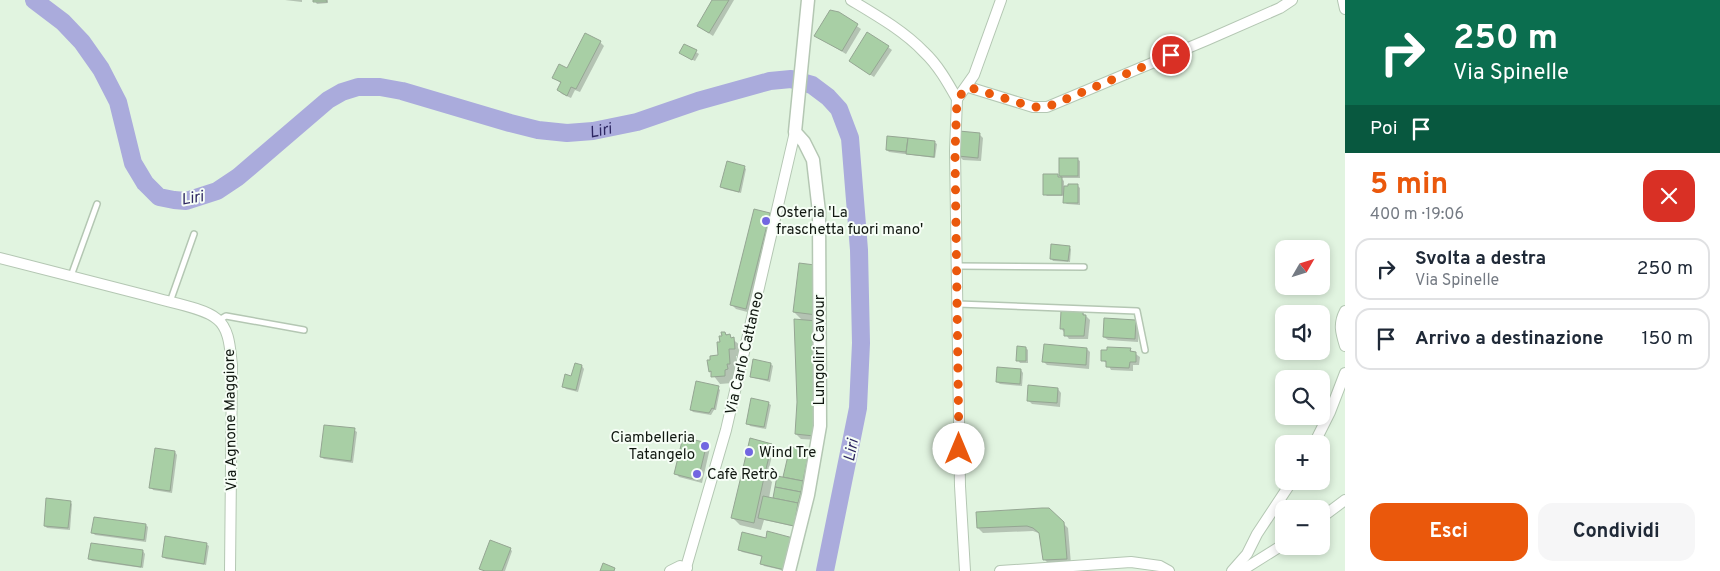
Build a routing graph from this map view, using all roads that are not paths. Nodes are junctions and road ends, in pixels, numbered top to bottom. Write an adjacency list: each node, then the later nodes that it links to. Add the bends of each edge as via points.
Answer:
1 (808, 0): 9 (street)
2 (852, 0): 8 (street, via 925,52)
3 (1002, 0): 7 (street)
4 (1292, 0): 7 (street, via 1207,40 1047,107 1033,107)
5 (1343, 0): 6 (street)
6 (1345, 9)
7 (968, 87): 8 (street)
8 (957, 99): 13 (street)
9 (795, 127): 29 (street, Via Carlo Cattaneo, via 726,430); 32 (street, Lungoliri Cavour, via 813,160 819,212 820,426 808,495)
10 (97, 204): 15 (lane)
11 (194, 234): 16 (lane)
12 (0, 258): 15 (street)
13 (957, 266): 14 (lane); 17 (street)
14 (1084, 267)
15 (70, 276): 16 (street)
16 (169, 302): 19 (street)
17 (958, 304): 22 (lane, via 1137,311); 33 (street, via 960,486)
18 (1345, 311): 21 (street, via 1340,328)
19 (219, 320): 20 (lane, via 226,316); 30 (street, Via Agnone Maggiore, via 228,339 232,365)
20 (304, 330)
21 (1345, 346)
22 (1145, 350)
23 (1345, 373): 24 (street)
24 (1318, 435)
25 (1286, 490): 36 (street, via 1247,554)
26 (1345, 500): 27 (street)
27 (1330, 511)
28 (1275, 550): 37 (street)
29 (686, 569): 31 (street, via 680,566)
30 (230, 571)
31 (670, 571)
32 (789, 571)
33 (965, 571)
34 (1000, 571): 35 (street, via 1131,562 1160,566)
35 (1170, 571)
36 (1232, 571)
37 (1241, 571)

